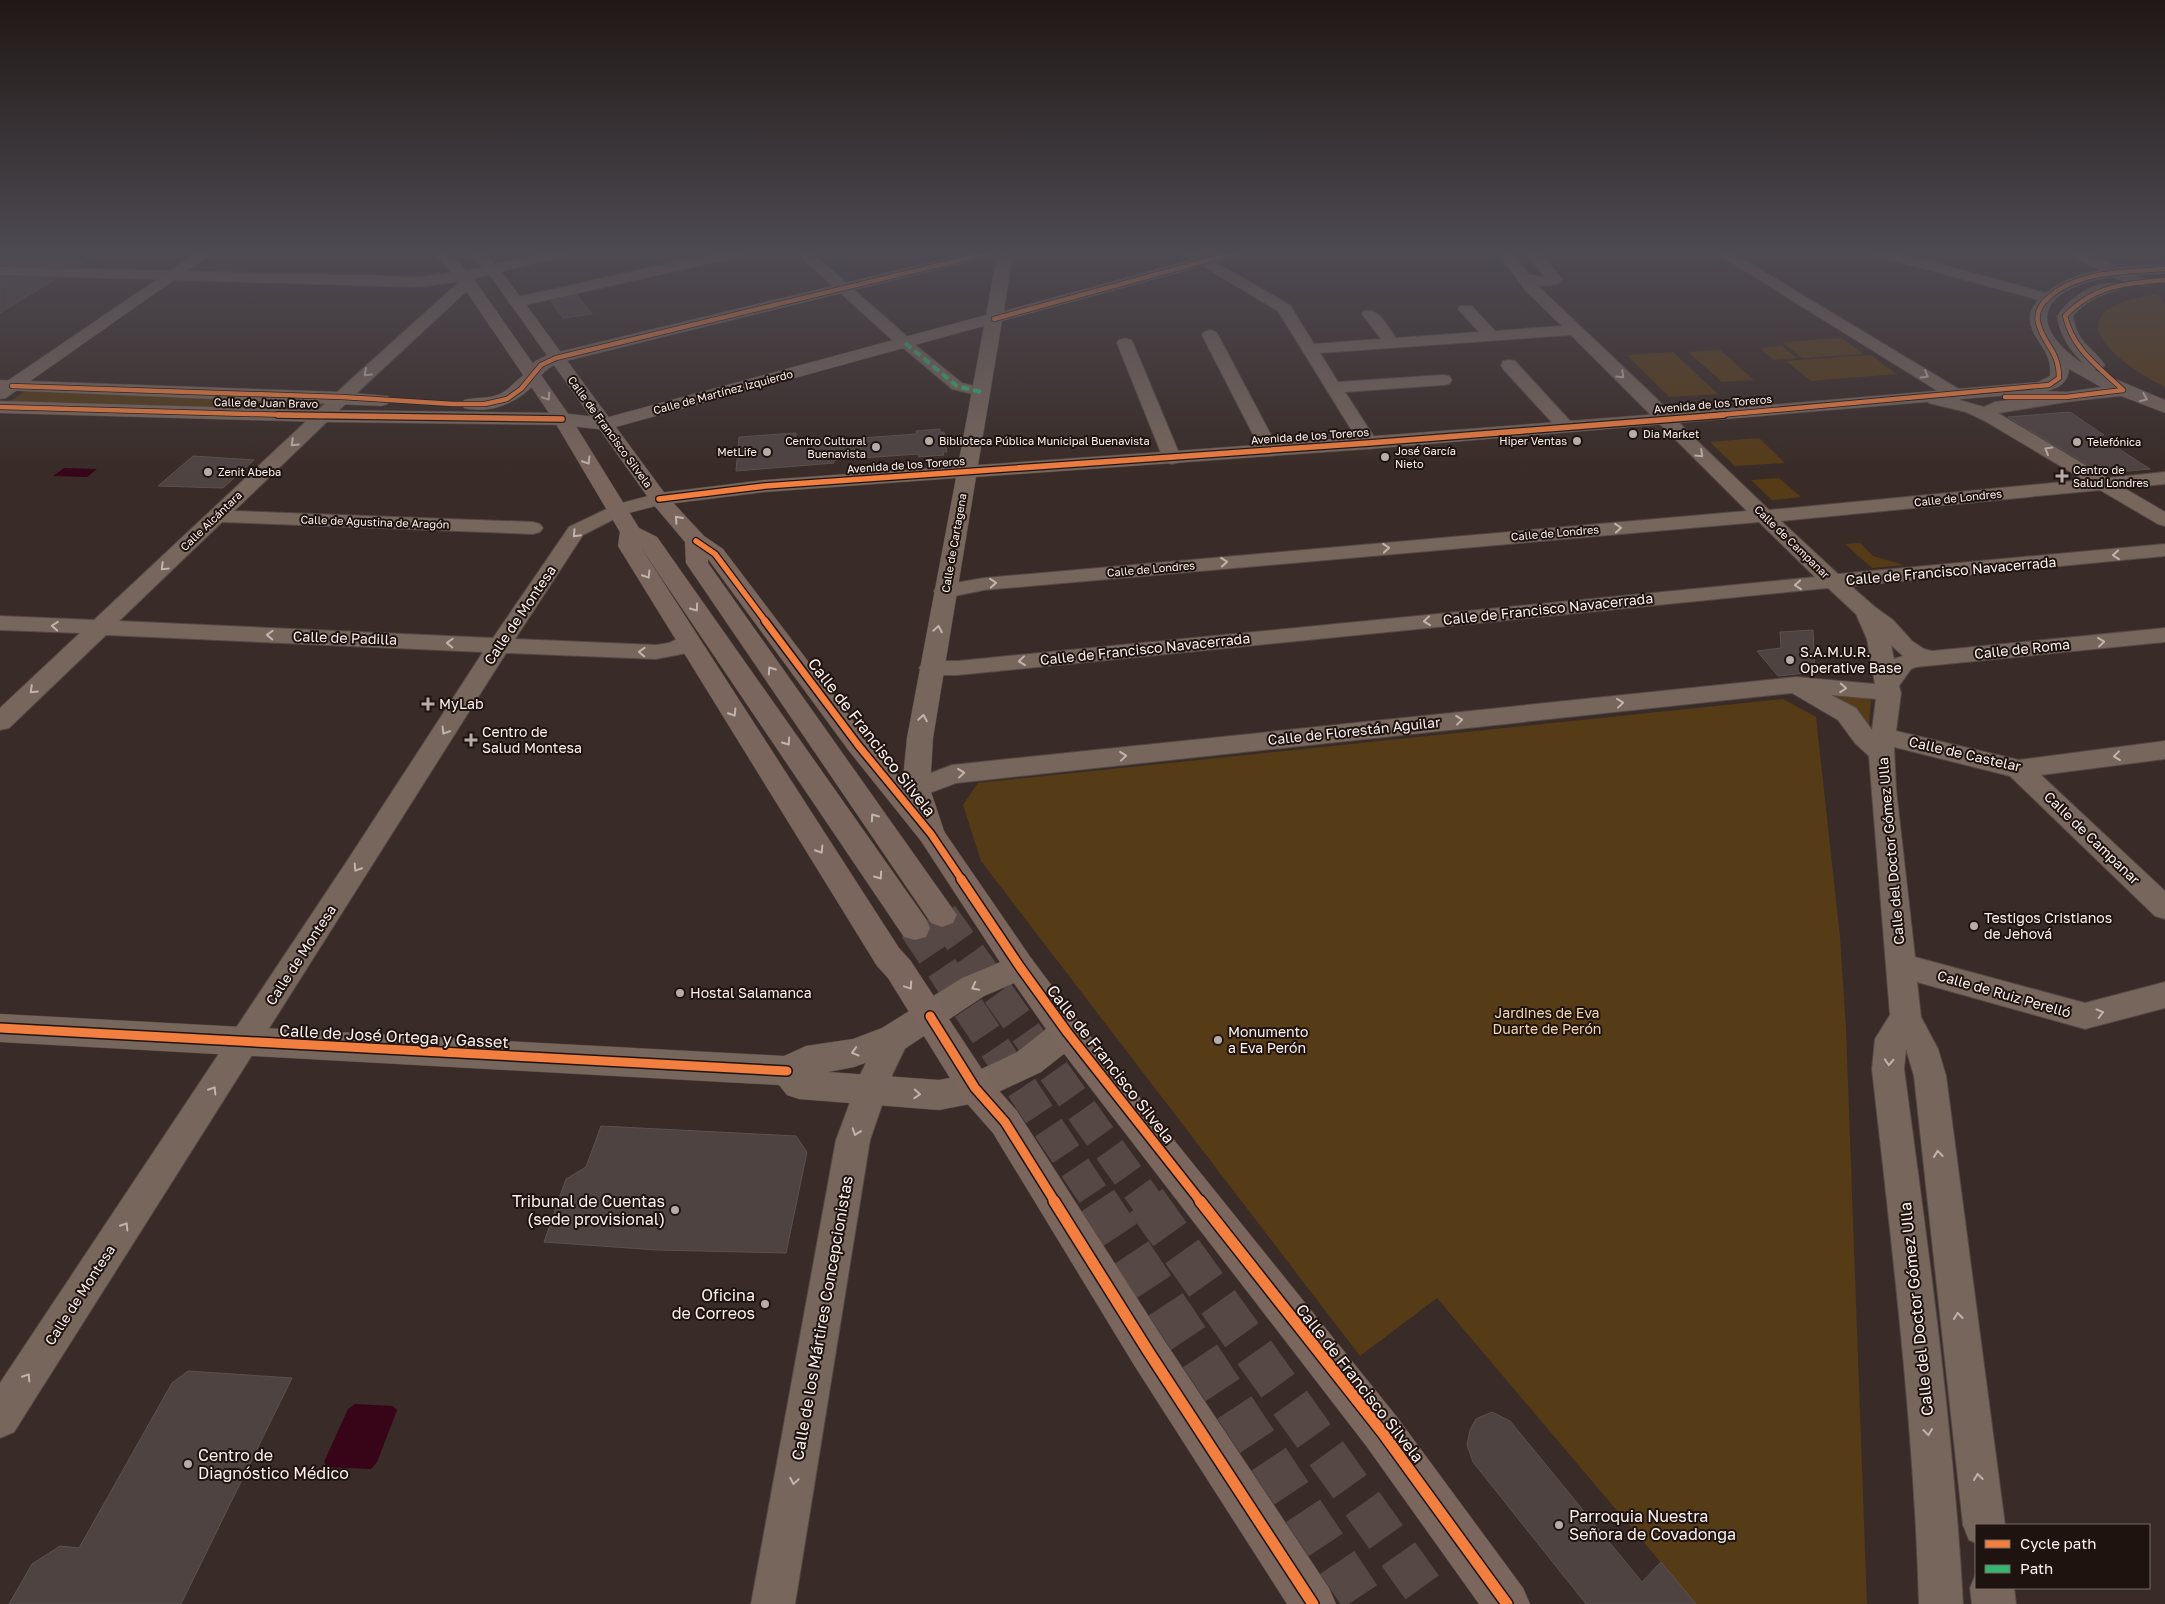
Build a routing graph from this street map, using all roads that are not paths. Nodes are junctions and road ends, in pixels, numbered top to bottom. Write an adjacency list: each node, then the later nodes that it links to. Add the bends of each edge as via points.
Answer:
1 (99, 325): 28 (street)
2 (419, 325): 36 (street, Calle Alcántara, one-way to 36)
3 (497, 325): 26 (main road)
4 (533, 325): 24 (main road, Calle de Francisco Silvela)
5 (694, 325): 24 (street)
6 (884, 325): 20 (street)
7 (972, 325): 20 (street, Calle de Martínez Izquierdo)
8 (993, 325): 31 (street, Calle de Cartagena)
9 (1294, 325): 22 (street)
10 (1378, 325): 21 (street)
11 (1481, 325): 18 (street)
12 (1569, 325): 16 (street, Calle de Campanar)
13 (1842, 325): 32 (street, one-way to 32)
14 (2039, 325): 23 (street, Avenida de los Toreros)
15 (2066, 325): 30 (street, via 2072,342)
16 (1575, 330): 18 (street); 40 (street, Calle de Campanar, one-way to 40)
17 (1210, 334): 44 (street)
18 (1491, 336): 21 (street)
19 (1125, 342): 45 (street)
20 (905, 343): 31 (street, via 957,386); 41 (street, Calle de Martínez Izquierdo)
21 (1392, 343): 22 (street)
22 (1309, 349): 29 (street)
23 (2056, 352): 30 (street, Avenida de los Toreros, via 2089,374); 32 (street, Avenida de los Toreros, via 2059,378 2049,384)
24 (556, 358): 26 (street, via 542,365); 41 (main road, Calle de Francisco Silvela)
25 (1509, 365): 42 (street)
26 (532, 376): 36 (main road, via 507,399 485,404); 39 (main road, one-way to 39)
27 (1443, 380): 29 (street)
28 (4, 388): 36 (main road, Calle de Juan Bravo)
29 (1333, 388): 43 (street)
30 (2123, 390): 34 (street, Avenida de los Toreros); 37 (street, one-way to 37)
31 (981, 392): 46 (street, Calle de Cartagena)
32 (1959, 395): 33 (street, Avenida de los Toreros); 34 (street, Avenida de los Toreros)
33 (1926, 397): 38 (street, via 1972,408); 40 (street, Avenida de los Toreros)
34 (2066, 397): 38 (street, via 1995,407 1988,412)
35 (0, 407): 36 (main road, Calle de Juan Bravo)
36 (332, 407): 39 (main road, Calle de Juan Bravo); 50 (street, Calle Alcántara, one-way to 50)
37 (2165, 407)
38 (1991, 417): 48 (street, one-way to 38)
39 (562, 419): 41 (street, Calle de Juan Bravo); 53 (main road, one-way to 53)
40 (1666, 419): 42 (street, Avenida de los Toreros); 51 (street, Calle de Campanar, one-way to 51)
41 (605, 424): 49 (main road, Calle de Francisco Silvela)
42 (1565, 426): 43 (street, Avenida de los Toreros)
43 (1369, 443): 44 (street, Avenida de los Toreros)
44 (1270, 450): 45 (street, Avenida de los Toreros)
45 (1172, 458): 46 (street, Avenida de los Toreros)
46 (967, 471): 49 (street, Avenida de los Toreros, via 765,486); 59 (street, Calle de Cartagena)
47 (2165, 478): 48 (street, Calle de Londres)
48 (2104, 483): 51 (street, Calle de Londres); 52 (street)
49 (659, 499): 53 (street, Avenida de los Toreros); 55 (main road, Calle de Francisco Silvela, one-way to 49)
50 (217, 516): 54 (street, Calle de Agustina de Aragón); 62 (street, Calle Alcántara, one-way to 62)
51 (1766, 516): 58 (street, Calle de Campanar); 59 (street, Calle de Londres, one-way to 51, via 984,584)
52 (2165, 520)
53 (624, 521): 64 (main road, one-way to 64, via 629,546); 65 (street, Calle de Montesa, one-way to 65, via 576,531); 78 (main road, one-way to 78, via 650,542)
54 (533, 528)
55 (696, 541): 75 (main road, Calle de Francisco Silvela, via 715,554 858,745); 77 (main road, one-way to 55, via 697,563)
56 (2165, 550): 57 (street, Calle de Francisco Navacerrada, one-way to 57)
57 (1882, 578): 58 (street, Calle de Francisco Navacerrada); 60 (street, via 1870,583 1866,592)
58 (1833, 582): 60 (street, Calle de Campanar); 67 (street, Calle de Francisco Navacerrada, one-way to 67)
59 (945, 591): 67 (street, Calle de Cartagena, one-way to 59)
60 (1866, 611): 66 (street, via 1885,625 1904,646); 69 (street, Calle de Campanar, via 1878,639)
61 (0, 623): 62 (street, Calle de Padilla, one-way to 61)
62 (98, 628): 65 (street, Calle de Padilla, one-way to 62); 70 (street, Calle Alcántara, one-way to 70)
63 (2165, 635): 66 (street, Calle de Roma, one-way to 63)
64 (688, 641): 65 (street, Calle de Padilla, one-way to 65, via 679,648 656,652); 82 (main road, one-way to 82, via 888,957)
65 (499, 645): 87 (street, Calle de Montesa, one-way to 87)
66 (1931, 658): 69 (street, Calle de Roma, via 1904,663)
67 (931, 668): 74 (street, Calle de Cartagena, one-way to 67)
68 (1796, 685): 69 (street, Calle de Florestán Aguilar, one-way to 69); 71 (street, via 1848,714 1864,738); 74 (street, Calle de Florestán Aguilar, one-way to 68, via 952,774)
69 (1889, 688): 71 (street, Calle del Doctor Gómez Ulla)
70 (0, 722)
71 (1883, 745): 73 (street, Calle de Castelar); 79 (street, Calle del Doctor Gómez Ulla, via 1883,789)
72 (2165, 750): 73 (street, Calle de Castelar, one-way to 73)
73 (2019, 769): 76 (street, Calle de Campanar)
74 (916, 789): 75 (street, Calle de Cartagena)
75 (931, 834): 80 (main road, Calle de Francisco Silvela)
76 (2165, 908)
77 (942, 915)
78 (915, 928)
79 (1901, 965): 81 (street, Calle de Ruiz Perelló, one-way to 81, via 2085,1016); 83 (street, Calle del Doctor Gómez Ulla)
80 (1020, 967): 82 (street, Calle de José Ortega y Gasset, one-way to 82, via 973,987); 85 (main road, Calle de Francisco Silvela)
81 (2165, 995)
82 (930, 1016): 86 (street, Calle de José Ortega y Gasset); 89 (main road)
83 (1906, 1018): 92 (street, Calle del Doctor Gómez Ulla, one-way to 83, via 1930,1076 1922,1049); 97 (street, Calle del Doctor Gómez Ulla, one-way to 97, via 1891,1039 1888,1069 1912,1263 1938,1533)
84 (0, 1028): 87 (street, Calle de José Ortega y Gasset)
85 (1067, 1032): 89 (street, via 1029,1062); 96 (main road, Calle de Francisco Silvela, via 1382,1432)
86 (894, 1038): 88 (street, Calle de José Ortega y Gasset, one-way to 88, via 854,1053 806,1061); 90 (street, Calle de los Mártires Concepcionistas)
87 (245, 1041): 88 (street, Calle de José Ortega y Gasset); 91 (street, Calle de Montesa, one-way to 87)
88 (787, 1071): 90 (street, via 799,1084)
89 (975, 1088): 90 (street, one-way to 89, via 939,1095); 95 (main road, via 1005,1122 1148,1351)
90 (870, 1092): 94 (street, Calle de los Mártires Concepcionistas, one-way to 94, via 853,1140)
91 (0, 1418)
92 (1984, 1524)
93 (1992, 1589): 98 (street)
94 (772, 1604)
95 (1313, 1604)
96 (1507, 1604)
97 (1941, 1604)
98 (1994, 1604)

